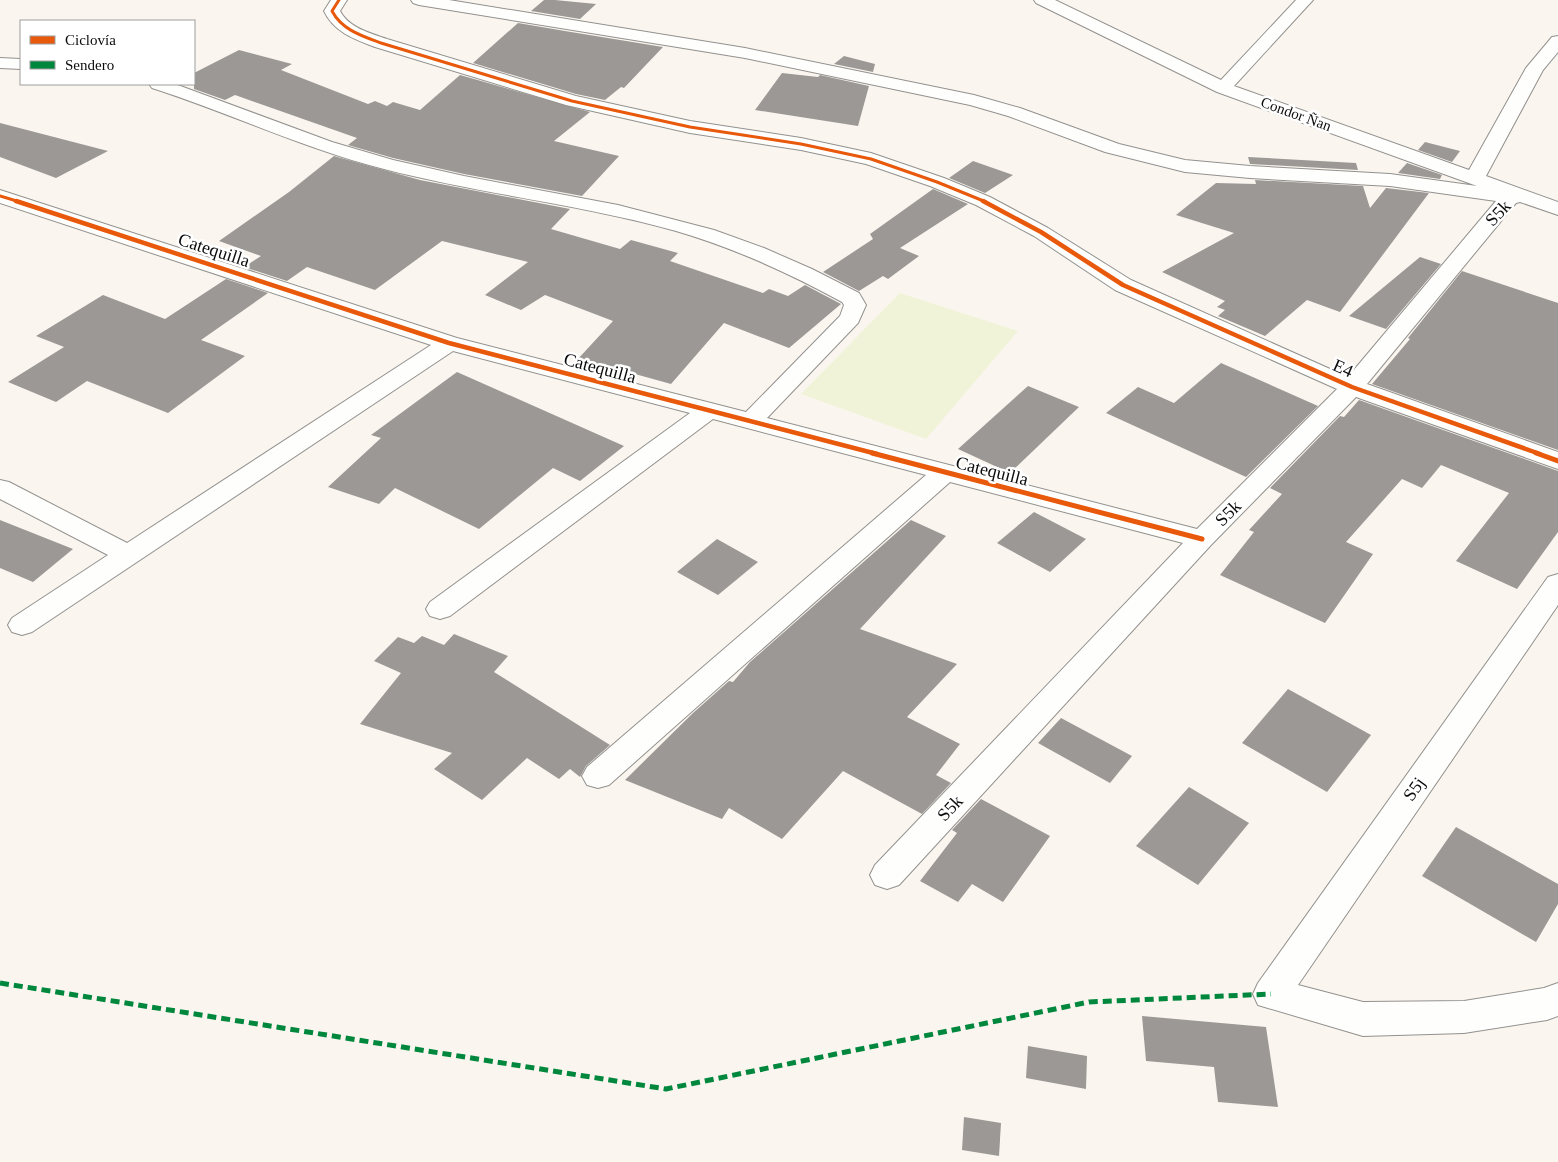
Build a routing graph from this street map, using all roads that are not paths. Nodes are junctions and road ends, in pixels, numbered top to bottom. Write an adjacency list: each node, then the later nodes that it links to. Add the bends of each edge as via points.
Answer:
1 (339, 0): 15 (street, E4, via 332,11 336,19 352,32 449,65 581,103 690,127 871,159 937,182 983,201 1041,232 1123,285)
2 (419, 0): 12 (street, via 745,53 974,100 1112,148 1185,166 1390,180)
3 (1042, 0): 9 (street, Condor Ñan)
4 (1305, 0): 9 (street)
5 (1558, 42): 10 (street, via 1535,68)
6 (0, 63): 7 (street)
7 (20, 64)
8 (161, 85): 17 (street, via 349,154 471,184 656,220 772,257 851,298 855,305 850,318)
9 (1223, 88): 10 (street, Condor Ñan)
10 (1475, 178): 12 (street, Condor Ñan)
11 (0, 196): 14 (street, Catequilla)
12 (1517, 196): 13 (street, Condor Ñan); 15 (street, S5k)
13 (1558, 209)
14 (449, 343): 16 (street, Catequilla); 22 (street)
15 (1352, 387): 18 (street, E4); 21 (street, S5k)
16 (709, 411): 17 (street, Catequilla); 24 (street)
17 (751, 421): 19 (street, Catequilla)
18 (1558, 461)
19 (944, 473): 21 (street, Catequilla); 26 (street)
20 (0, 488): 22 (street)
21 (1202, 539): 27 (street, S5k)
22 (129, 555): 25 (street)
23 (1558, 584): 28 (street, S5j, via 1271,994 1363,1019 1464,1017 1546,1004)
24 (440, 609)
25 (22, 625)
26 (598, 776)
27 (887, 876)
28 (1558, 999)

